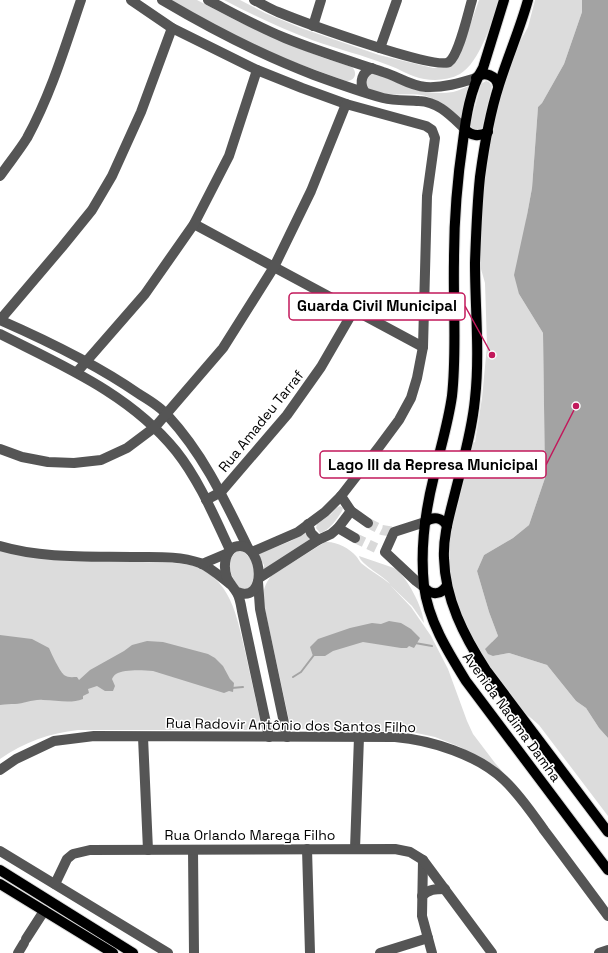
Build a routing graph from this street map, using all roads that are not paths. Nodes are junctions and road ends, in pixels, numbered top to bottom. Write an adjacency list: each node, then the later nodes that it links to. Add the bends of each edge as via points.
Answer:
1 (81, 0): 24 (street, via 40,112 26,139)
2 (131, 0): 12 (street)
3 (162, 0): 18 (street, via 276,60)
4 (208, 0): 14 (street, via 283,37)
5 (254, 0): 11 (street, via 276,12)
6 (321, 0): 11 (street)
7 (397, 0): 13 (street)
8 (472, 0): 13 (street, via 457,50 445,64)
9 (504, 0): 17 (main road, Avenida Nadima Damha, via 483,68)
10 (528, 0): 19 (main road, Avenida Nadima Damha)
11 (313, 26): 13 (street)
12 (172, 28): 16 (street); 28 (street, via 141,112 112,176 92,210)
13 (380, 48)
14 (356, 63): 15 (street); 18 (street, via 359,70 357,78)
15 (372, 68): 17 (street, via 426,87); 20 (street, via 362,78 361,85)
16 (257, 70): 21 (street); 25 (street, via 229,156)
17 (476, 78): 19 (main road, via 482,74 490,75); 22 (main road, Avenida Nadima Damha)
18 (348, 86): 20 (street)
19 (498, 86): 23 (main road, Avenida Nadima Damha)
20 (364, 91): 22 (street, via 390,99 429,102 444,109)
21 (346, 104): 26 (street, via 311,191); 30 (street, via 421,124 432,130 435,138 427,196)
22 (465, 128): 23 (main road, via 468,132 480,136); 40 (main road, Avenida Nadima Damha, via 458,172 455,224 454,375 450,412)
23 (488, 132): 43 (main road, Avenida Nadima Damha, via 480,175 476,229 475,399)
24 (0, 176)
25 (194, 224): 26 (street); 31 (street, via 145,294)
26 (274, 267): 27 (street); 33 (street, via 223,348)
27 (354, 310): 30 (street); 36 (street, Rua Amadeu Tarraf, via 321,367 287,415)
28 (0, 320): 31 (street)
29 (0, 334): 32 (street)
30 (422, 347): 37 (street, via 411,398 399,420)
31 (87, 362): 32 (street); 33 (street, via 123,382)
32 (77, 372): 34 (street, via 112,393)
33 (167, 414): 34 (street); 36 (street, via 191,443)
34 (155, 427): 35 (street, via 127,448 101,460 48,462); 38 (street, via 176,452)
35 (0, 449)
36 (221, 492): 38 (street, Rua Amadeu Tarraf); 48 (street)
37 (341, 496): 39 (street); 42 (street)
38 (206, 500): 49 (street)
39 (351, 511): 41 (street); 44 (street)
40 (425, 522): 43 (main road, via 437,518); 53 (main road, Avenida Nadima Damha); 53 (street, via 394,532 381,550)
41 (368, 523)
42 (308, 524): 46 (street, via 311,534); 48 (street, via 298,532)
43 (447, 526): 52 (main road, Avenida Nadima Damha, via 444,558)
44 (338, 528): 45 (street); 46 (street)
45 (355, 538)
46 (318, 540): 51 (street)
47 (0, 546): 50 (street, via 47,555 164,557)
48 (250, 550): 49 (street, via 241,546 232,547); 51 (street, via 256,560)
49 (229, 551): 50 (street); 54 (street, via 225,569)
50 (202, 564): 54 (street)
51 (258, 580): 54 (street, via 256,588 247,594); 57 (street, via 260,609)
52 (447, 585): 53 (main road, via 443,591 436,593); 60 (main road, Avenida Nadima Damha, via 459,623 486,670)
53 (424, 587): 68 (main road, Avenida Nadima Damha, via 434,622 466,681)
54 (234, 589): 56 (street, via 242,611)
55 (143, 737): 56 (street, Rua Radovir Antônio dos Santos Filho); 59 (street, Rua Radovir Antônio dos Santos Filho, via 94,736 54,741 16,759); 63 (street)
56 (269, 737): 57 (street, Rua Radovir Antônio dos Santos Filho)
57 (287, 737): 58 (street, Rua Radovir Antônio dos Santos Filho)
58 (360, 737): 62 (street); 74 (street, Rua Radovir Antônio dos Santos Filho, via 422,740 455,751 504,779)
59 (0, 770)
60 (608, 832)
61 (307, 849): 62 (street, Rua Orlando Marega Filho); 64 (street, Rua Orlando Marega Filho); 83 (street)
62 (355, 849): 66 (street, Rua Orlando Marega Filho, via 395,849 410,852)
63 (148, 850): 64 (street, Rua Orlando Marega Filho); 70 (street, Rua Orlando Marega Filho, via 90,850 73,854 67,860)
64 (193, 850): 82 (street)
65 (0, 851): 70 (street)
66 (423, 860): 71 (street, Rua Orlando Marega Filho); 72 (street)
67 (0, 870): 76 (main road)
68 (608, 870)
69 (0, 884): 73 (main road)
70 (55, 884): 81 (street)
71 (445, 889): 72 (street, via 432,889); 86 (street, Rua Orlando Marega Filho)
72 (422, 896): 75 (street, via 422,916)
73 (44, 911): 78 (main road); 79 (street)
74 (608, 916)
75 (428, 938): 84 (street); 85 (street)
76 (116, 942): 78 (main road, via 113,943); 80 (main road)
77 (608, 950): 87 (street)
78 (111, 952)
79 (18, 953)
80 (133, 953)
81 (168, 953)
82 (194, 953)
83 (310, 953)
84 (380, 953)
85 (432, 953)
86 (492, 953)
87 (599, 953)

